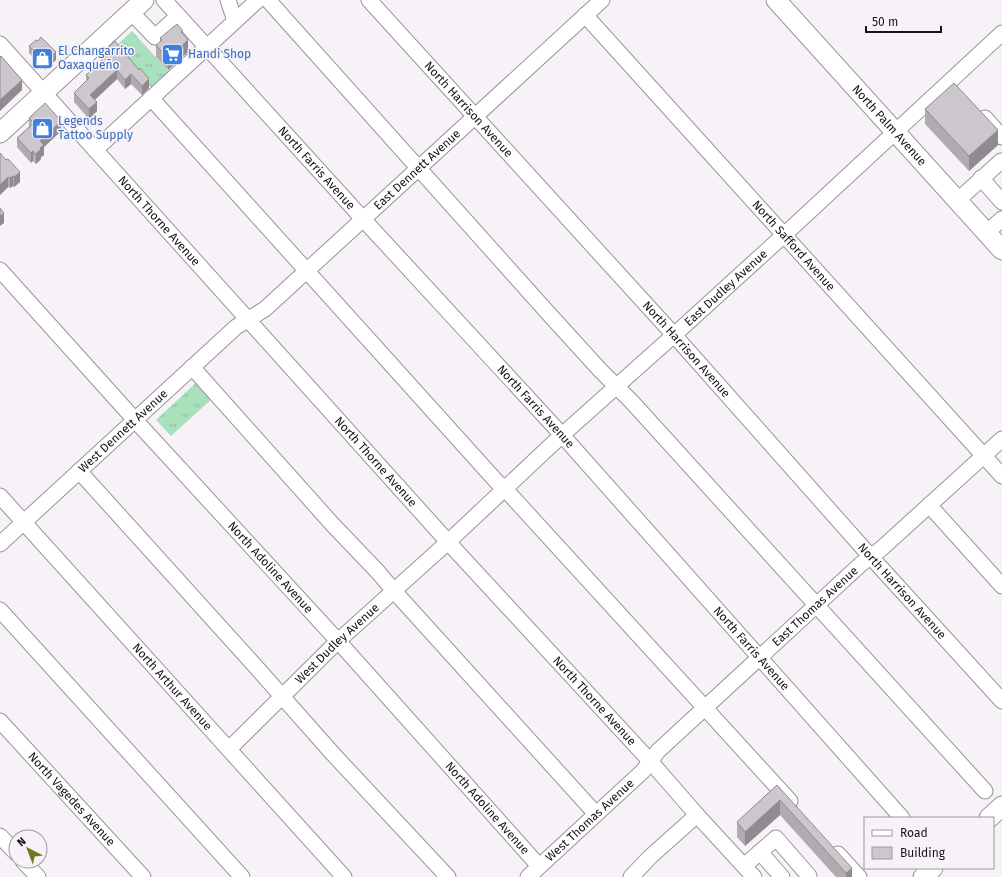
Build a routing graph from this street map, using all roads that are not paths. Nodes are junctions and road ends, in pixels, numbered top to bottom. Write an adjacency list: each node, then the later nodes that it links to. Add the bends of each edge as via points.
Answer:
1 (164, 0): 10 (street, North Farris Avenue)
2 (228, 0): 11 (street)
3 (258, 0): 11 (street)
4 (268, 0): 26 (street)
5 (370, 0): 20 (street, North Harrison Avenue)
6 (602, 0): 9 (street, East Dennett Avenue)
7 (776, 0): 21 (main road, North Palm Avenue)
8 (138, 6): 10 (street, via 155,37); 17 (main road)
9 (585, 15): 20 (street, East Dennett Avenue); 33 (street, North Safford Avenue)
10 (178, 16): 14 (street, North Farris Avenue)
11 (235, 21): 14 (street)
12 (1002, 33): 15 (street, East Dudley Avenue)
13 (0, 44): 17 (street, North Thorne Avenue)
14 (206, 48): 18 (street); 30 (street, North Farris Avenue)
15 (950, 80): 16 (street); 21 (street, East Dudley Avenue)
16 (961, 92)
17 (43, 93): 22 (main road); 24 (street, North Thorne Avenue)
18 (151, 98): 24 (street); 36 (street)
19 (976, 108): 23 (street)
20 (475, 117): 26 (street, East Dennett Avenue); 38 (street, North Harrison Avenue)
21 (894, 132): 28 (main road, North Palm Avenue); 33 (street, East Dudley Avenue)
22 (0, 133)
23 (1002, 137)
24 (95, 150): 37 (street, North Thorne Avenue)
25 (1002, 161): 27 (street)
26 (418, 168): 30 (street, East Dennett Avenue); 40 (street)
27 (982, 178): 28 (street); 29 (street)
28 (957, 200): 32 (main road, North Palm Avenue)
29 (1002, 202)
30 (363, 219): 36 (street, East Dennett Avenue); 42 (street, North Farris Avenue)
31 (1002, 219): 32 (street)
32 (986, 233): 34 (main road, North Palm Avenue)
33 (784, 235): 38 (street, East Dudley Avenue); 44 (street, North Safford Avenue)
34 (1002, 250)
35 (0, 270): 41 (street, North Adoline Avenue)
36 (307, 270): 37 (street, East Dennett Avenue, via 265,309); 47 (street)
37 (248, 319): 39 (street, West Dennett Avenue); 51 (street, North Thorne Avenue)
38 (674, 335): 40 (street, East Dudley Avenue); 53 (street, North Harrison Avenue)
39 (192, 367): 41 (street, West Dennett Avenue); 55 (street)
40 (617, 386): 42 (street, East Dudley Avenue); 56 (street)
41 (135, 420): 45 (street, West Dennett Avenue); 58 (street, North Adoline Avenue)
42 (562, 434): 47 (street, East Dudley Avenue); 59 (street, North Farris Avenue)
43 (1002, 439): 44 (street, East Thomas Avenue)
44 (984, 455): 46 (street, North Safford Avenue); 49 (street, East Thomas Avenue)
45 (79, 471): 50 (street, West Dennett Avenue); 60 (street)
46 (1002, 476)
47 (505, 489): 51 (street, East Dudley Avenue); 62 (street)
48 (0, 496): 50 (street, North Arthur Avenue)
49 (929, 506): 53 (street, East Thomas Avenue); 54 (street)
50 (24, 522): 52 (street, West Dennett Avenue); 64 (street, North Arthur Avenue)
51 (448, 542): 55 (street, West Dudley Avenue); 65 (street, North Thorne Avenue)
52 (0, 544)
53 (870, 557): 56 (street, East Thomas Avenue); 61 (street, North Harrison Avenue)
54 (1002, 586)
55 (394, 591): 58 (street, West Dudley Avenue); 69 (street)
56 (816, 606): 59 (street, East Thomas Avenue); 66 (street)
57 (0, 610): 83 (street)
58 (338, 641): 60 (street, West Dudley Avenue); 77 (street, North Adoline Avenue)
59 (759, 657): 62 (street, East Thomas Avenue); 71 (street, North Farris Avenue)
60 (282, 696): 64 (street, West Dudley Avenue); 85 (street)
61 (1002, 701)
62 (704, 708): 65 (street, East Thomas Avenue); 68 (street)
63 (0, 721): 82 (street, North Vagedes Avenue)
64 (229, 749): 84 (street, North Arthur Avenue)
65 (650, 761): 69 (street, West Thomas Avenue, via 643,771); 70 (street, North Thorne Avenue)
66 (984, 791)
67 (1002, 806): 72 (main road)
68 (798, 810)
69 (596, 814): 77 (street, West Thomas Avenue)
70 (697, 815): 78 (street, North Thorne Avenue); 87 (street)
71 (901, 817)
72 (990, 817)
73 (0, 836): 74 (street)
74 (8, 844)
75 (829, 844): 91 (street)
76 (760, 852): 78 (street); 89 (street); 90 (street, via 776,838 810,876)
77 (539, 866): 86 (street, West Thomas Avenue)
78 (744, 866): 88 (street, North Thorne Avenue)
79 (30, 869): 81 (street)
80 (932, 869): 92 (main road)
81 (38, 877)
82 (143, 877)
83 (242, 877)
84 (344, 877)
85 (448, 877)
86 (528, 877)
87 (631, 877)
88 (754, 877)
89 (782, 877)
90 (808, 877)
91 (859, 877)
92 (923, 877)

